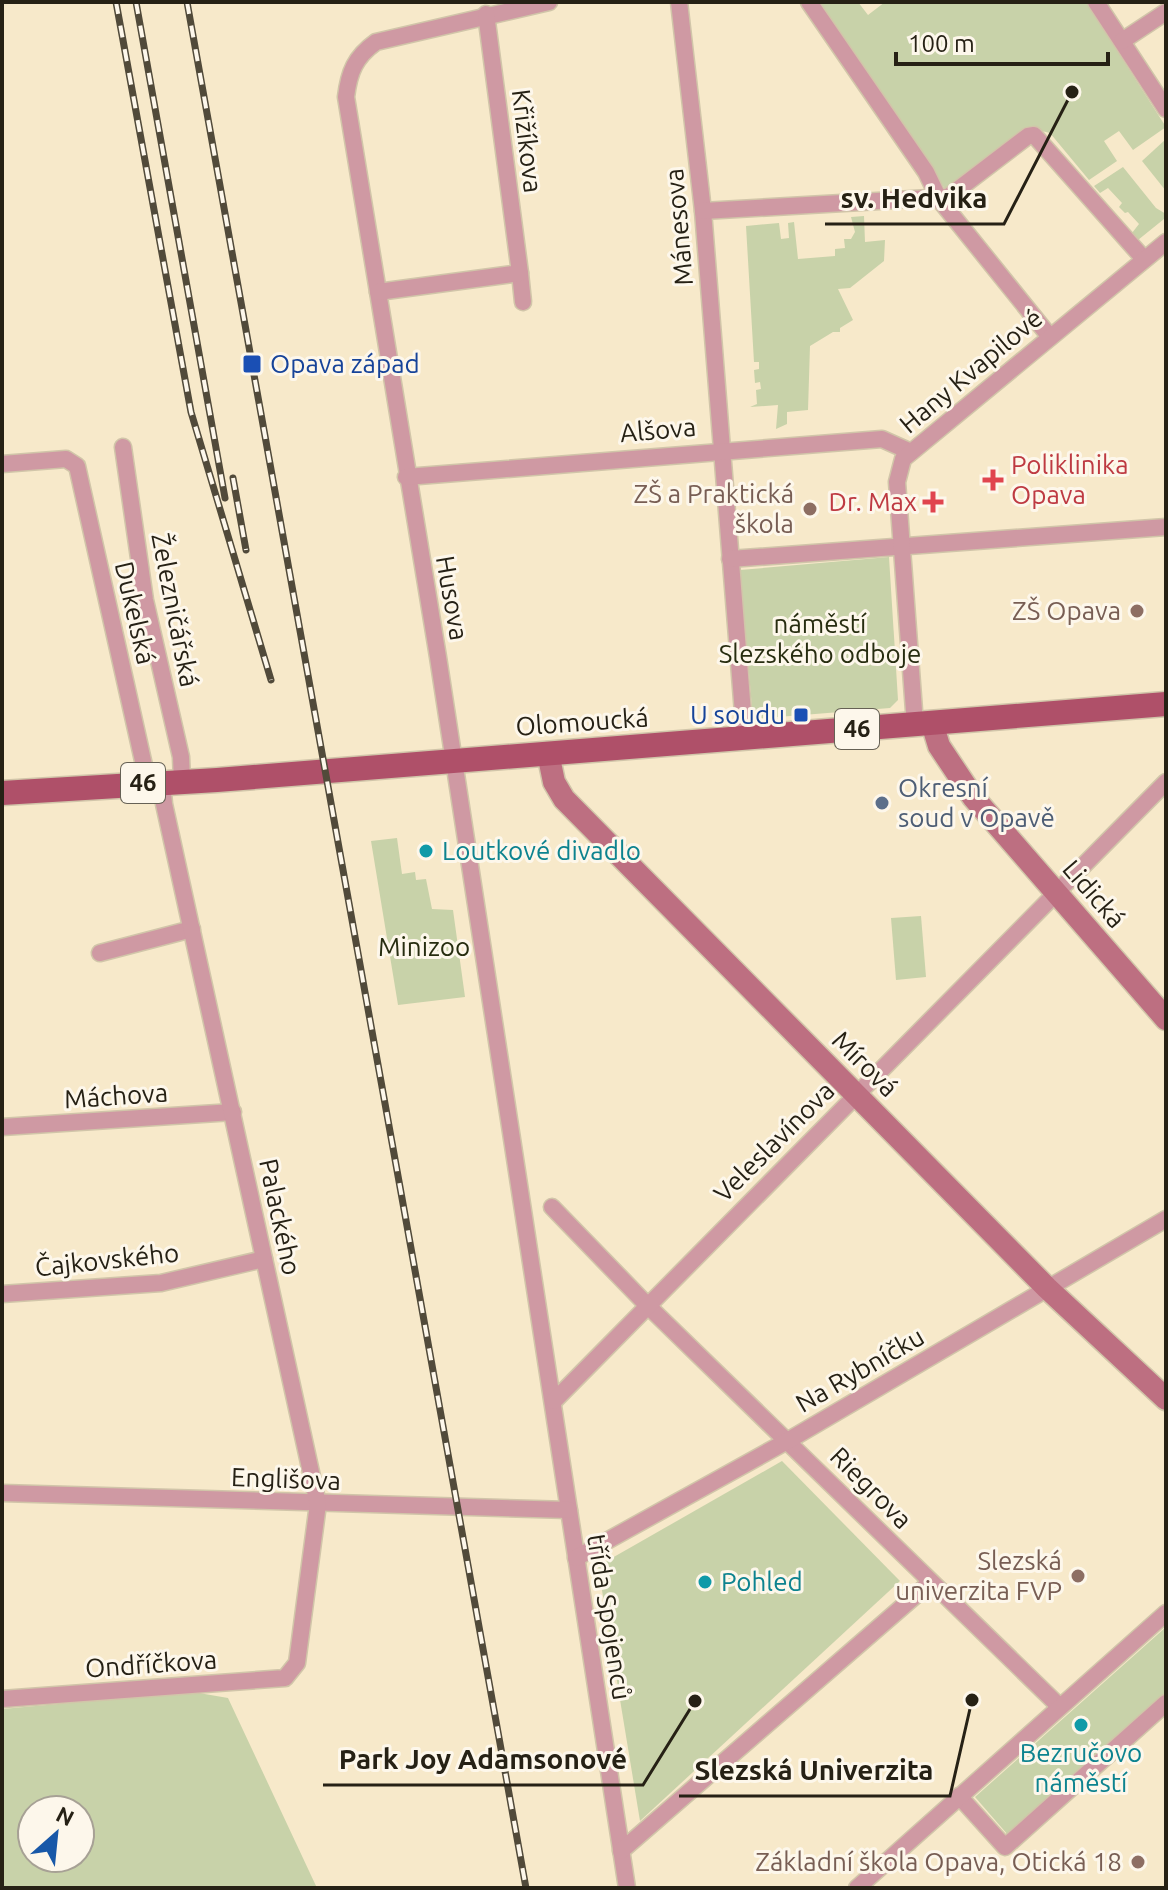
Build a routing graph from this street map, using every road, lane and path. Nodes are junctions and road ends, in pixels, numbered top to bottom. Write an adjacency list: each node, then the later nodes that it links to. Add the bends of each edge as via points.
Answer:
1 (549, 2): 6 (street)
2 (679, 2): 10 (street, Mánesova)
3 (809, 2): 9 (street, via 926,172)
4 (1096, 2): 7 (street)
5 (1166, 12): 7 (street)
6 (486, 14): 13 (street, Křižíkova); 14 (street, Husova, via 376,42 353,65 346,97)
7 (1122, 41): 8 (street)
8 (1166, 109)
9 (939, 199): 10 (street); 12 (street, via 957,192 1034,135); 16 (street)
10 (703, 211): 18 (street, Mánesova)
11 (1166, 242): 12 (street, Hany Kvapilové)
12 (1144, 259): 16 (street, Hany Kvapilové)
13 (520, 273): 14 (street); 15 (street, Křižíkova)
14 (378, 292): 21 (street, Husova)
15 (523, 302)
16 (1050, 337): 19 (street, Hany Kvapilové)
17 (123, 447): 30 (street, Železničářská, via 145,600 181,757)
18 (722, 449): 19 (street, Alšova, via 882,439); 21 (street, Alšova); 24 (street)
19 (911, 452): 23 (street, Hany Kvapilové, via 898,473)
20 (2, 464): 30 (street, Dukelská, via 66,459 77,466)
21 (406, 477): 29 (street, Husova)
22 (1166, 527): 23 (street)
23 (903, 548): 24 (street); 26 (street, Hany Kvapilové)
24 (730, 559): 27 (street)
25 (1166, 704): 26 (main road, Olomoucká / 46)
26 (924, 724): 27 (main road, Olomoucká / 46); 33 (street, Lidická, via 969,792)
27 (745, 738): 28 (main road, Olomoucká / 46)
28 (548, 753): 29 (main road, Olomoucká / 46); 37 (street, Mírová, via 564,799)
29 (451, 760): 30 (main road, Olomoucká / 46); 40 (street, Husova)
30 (164, 782): 32 (main road, Olomoucká / 46); 34 (street, Palackého, via 164,804)
31 (1166, 782): 33 (street, Veleslavínova)
32 (2, 793)
33 (1056, 892): 36 (street, Lidická); 37 (street, Veleslavínova)
34 (192, 929): 35 (street); 38 (street, Palackého)
35 (100, 953)
36 (1166, 1019)
37 (855, 1094): 44 (street, Mírová); 46 (street, Veleslavínova)
38 (233, 1112): 39 (street, Máchova); 43 (street, Palackého)
39 (2, 1127)
40 (518, 1172): 48 (street, třída Spojenců)
41 (552, 1207): 46 (street, Riegrova)
42 (1166, 1219): 44 (street, Na Rybníčku)
43 (264, 1259): 45 (street, Čajkovského, via 161,1283); 51 (street, Palackého)
44 (1047, 1288): 47 (street, Mírová); 49 (street, Na Rybníčku)
45 (2, 1294)
46 (647, 1305): 48 (street, Veleslavínova); 49 (street, Riegrova)
47 (1166, 1399)
48 (554, 1401): 52 (street, třída Spojenců)
49 (789, 1440): 53 (street, Na Rybníčku); 54 (street, Riegrova)
50 (2, 1493): 51 (street, Englišova)
51 (318, 1504): 52 (street, Englišova); 56 (street, Palackého)
52 (569, 1510): 53 (street, třída Spojenců)
53 (576, 1558): 61 (street, třída Spojenců)
54 (931, 1582): 59 (street, Riegrova); 61 (street)
55 (1166, 1613): 59 (street)
56 (297, 1663): 57 (street, Ondříčkova, via 285,1678)
57 (2, 1699)
58 (1166, 1703): 60 (street, via 1005,1847)
59 (1059, 1706): 60 (street)
60 (959, 1796): 63 (street)
61 (621, 1851): 62 (street, třída Spojenců)
62 (627, 1888)
63 (857, 1888)

